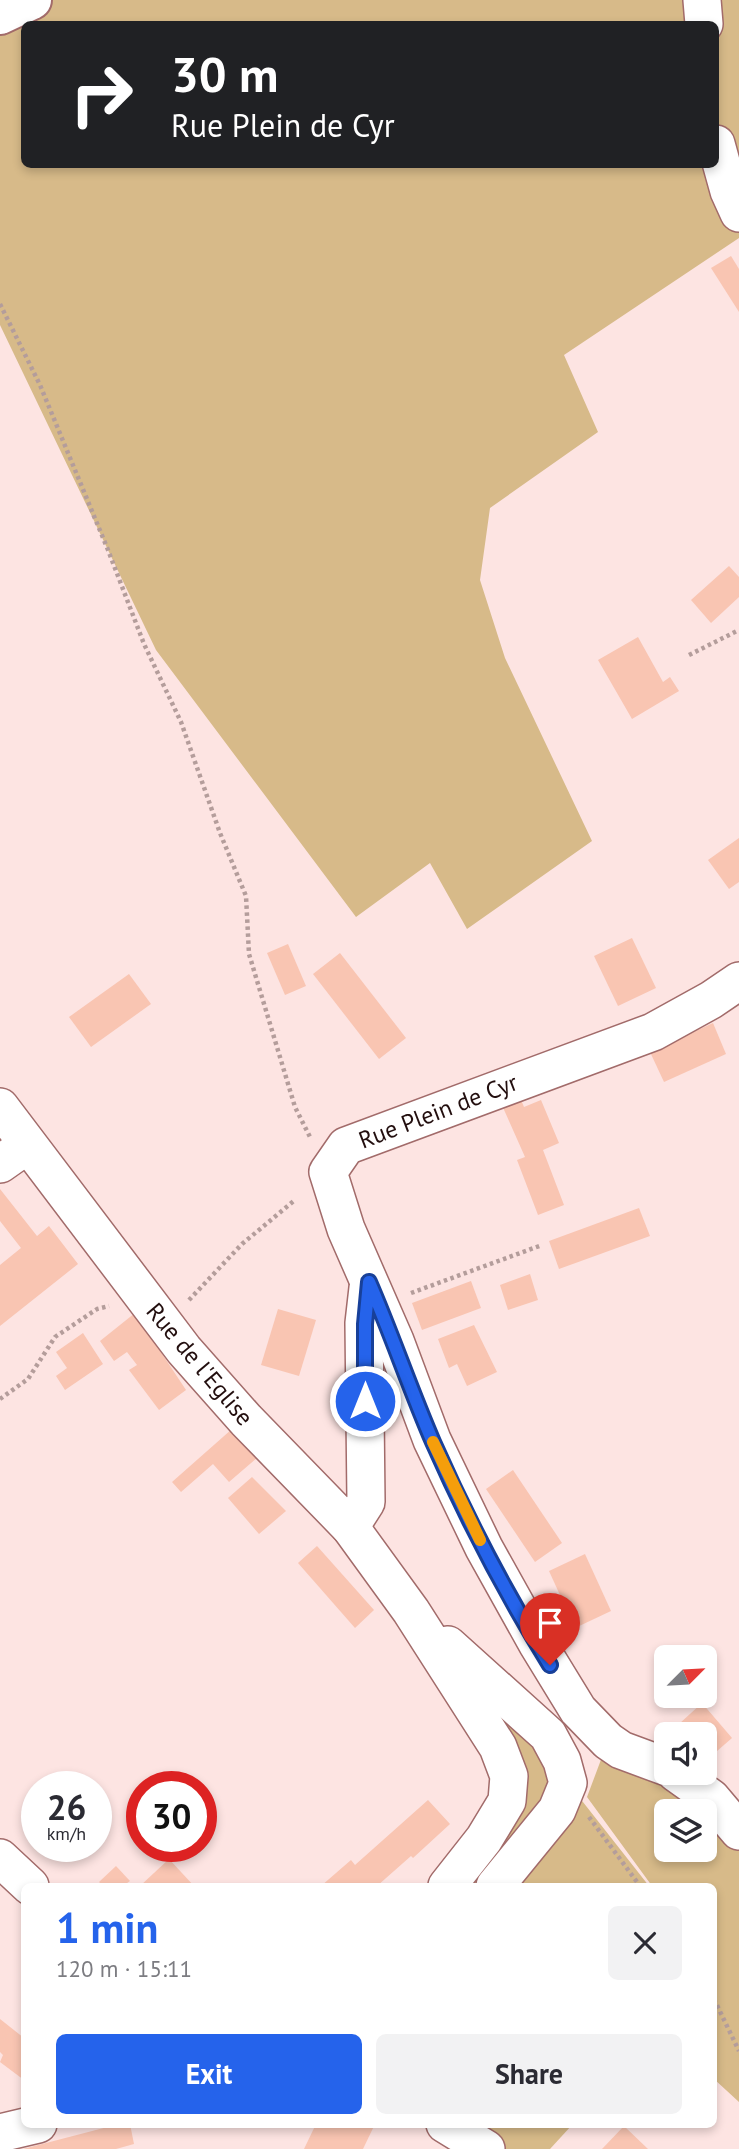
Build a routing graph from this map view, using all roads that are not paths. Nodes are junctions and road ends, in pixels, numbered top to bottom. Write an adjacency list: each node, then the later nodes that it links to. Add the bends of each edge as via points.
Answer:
1 (32, 0): 3 (main road)
2 (702, 0): 4 (street)
3 (0, 15)
4 (704, 21)
5 (719, 155): 6 (street)
6 (739, 213)
7 (739, 981): 10 (street, Rue Plein de Cyr, via 653,1032 346,1146 328,1172 346,1230)
8 (0, 1107): 9 (street, Rue de l'Eglise)
9 (14, 1155): 11 (street, Rue de l'Eglise, via 144,1297 246,1420)
10 (374, 1294): 11 (street, via 365,1324 366,1502); 13 (street, via 432,1440 537,1643 578,1710 608,1741)
11 (350, 1527): 12 (street, Rue de l'Eglise)
12 (411, 1611): 18 (street, Rue de l'Eglise, via 498,1747 509,1776 507,1801); 19 (street, Rue de l'Eglise, via 548,1735 562,1761 568,1783 557,1810)
13 (654, 1762)
14 (693, 1785): 15 (street, via 712,1798)
15 (739, 1831)
16 (0, 1858): 17 (street)
17 (27, 1883)
18 (449, 1883)
19 (497, 1883)
20 (21, 2128): 22 (street)
21 (452, 2128): 23 (street)
22 (0, 2133)
23 (486, 2149)

